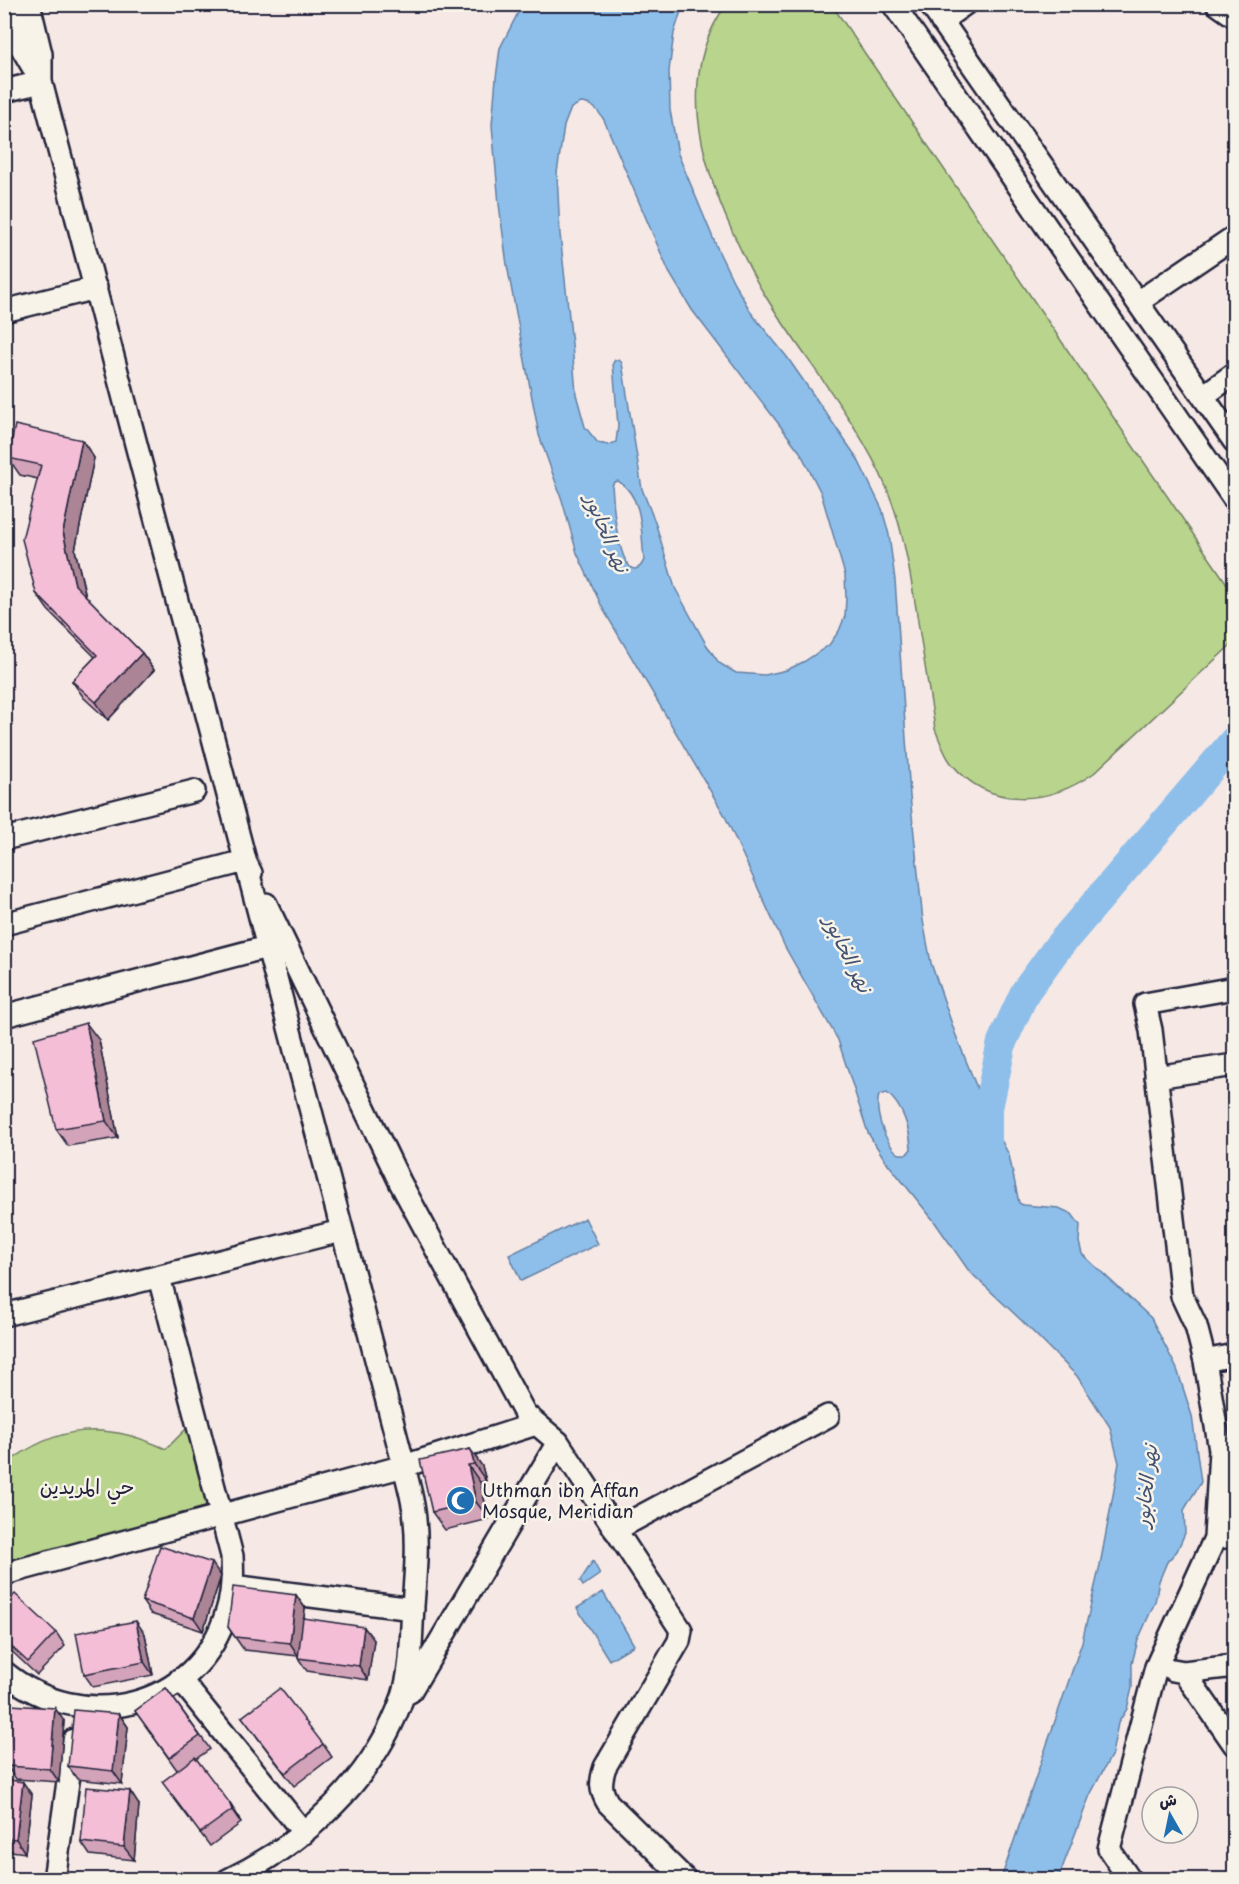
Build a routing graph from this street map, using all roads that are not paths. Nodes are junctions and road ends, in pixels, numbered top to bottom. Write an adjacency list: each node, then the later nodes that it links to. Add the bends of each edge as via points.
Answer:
1 (9, 4): 8 (street, via 20,45)
2 (29, 4): 8 (street, via 41,54)
3 (893, 4): 17 (street)
4 (965, 4): 6 (street)
5 (1217, 4): 7 (street)
6 (936, 13): 12 (street)
7 (1234, 16)
8 (41, 82): 9 (street); 11 (street)
9 (4, 91)
10 (1234, 237): 12 (street)
11 (96, 288): 13 (street); 20 (street)
12 (1138, 302): 15 (street)
13 (4, 311)
14 (1234, 374): 15 (street)
15 (1203, 396): 16 (street)
16 (1234, 441)
17 (1234, 499)
18 (194, 791): 19 (street)
19 (4, 839)
20 (245, 861): 21 (street); 22 (street); 33 (street, via 400,1182 525,1414)
21 (4, 924)
22 (267, 947): 24 (street); 27 (street)
23 (1234, 988): 26 (street, via 1145,1004)
24 (4, 1016)
25 (1234, 1065): 26 (street)
26 (1156, 1077): 31 (street, via 1182,1296 1196,1326)
27 (341, 1231): 28 (street); 36 (street)
28 (159, 1277): 29 (street); 37 (street)
29 (4, 1315)
30 (1234, 1355): 31 (street)
31 (1205, 1361): 35 (street)
32 (828, 1416): 38 (street)
33 (536, 1424): 34 (street); 36 (street)
34 (558, 1442): 38 (street); 49 (street)
35 (1227, 1449): 39 (street)
36 (404, 1466): 37 (street); 42 (street, via 415,1519)
37 (222, 1516): 40 (street); 41 (street, via 232,1556)
38 (615, 1530): 54 (street, via 681,1630 679,1641 605,1767 602,1792 608,1803)
39 (1225, 1537): 44 (street)
40 (4, 1574)
41 (232, 1586): 42 (street); 47 (street, via 227,1611 212,1645)
42 (413, 1609): 49 (street, via 408,1672 403,1696)
43 (1234, 1666): 46 (street)
44 (1156, 1667): 46 (street); 55 (street, via 1109,1849)
45 (4, 1672): 48 (street, via 32,1692)
46 (1184, 1672): 50 (street)
47 (180, 1680): 48 (street, via 140,1701 104,1708); 51 (street)
48 (79, 1707): 52 (street)
49 (389, 1726): 51 (street, via 359,1775)
50 (1234, 1744)
51 (304, 1833): 53 (street)
52 (54, 1880)
53 (228, 1880)
54 (686, 1880)
55 (1130, 1880)

